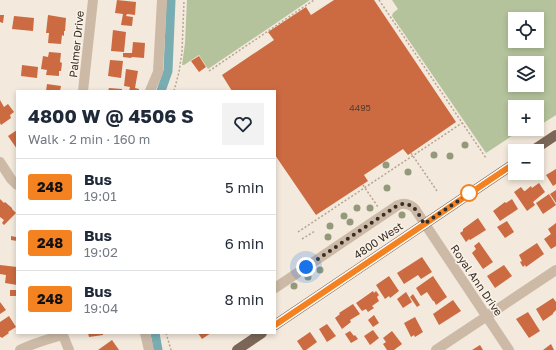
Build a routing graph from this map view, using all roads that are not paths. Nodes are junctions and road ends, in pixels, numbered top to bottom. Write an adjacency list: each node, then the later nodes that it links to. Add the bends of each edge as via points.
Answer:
1 (92, 0): 3 (street, Palmer Drive)
2 (162, 0): 4 (street, via 158,72)
3 (83, 90)
4 (150, 90)
5 (556, 135): 6 (main road)
6 (542, 144)
7 (0, 162): 9 (street)
8 (508, 167): 10 (main road, 4800 West)
9 (16, 184)
10 (424, 224): 12 (street, Royal Ann Drive, via 412,206 403,203 398,205); 13 (street, Royal Ann Drive); 14 (main road, 4800 West)
11 (556, 270): 13 (street)
12 (276, 287)
13 (487, 316): 22 (street); 23 (street, Royal Ann Drive)
14 (276, 323)
15 (62, 334): 18 (street); 19 (street)
16 (145, 334): 20 (street)
17 (261, 334): 21 (main road)
18 (20, 350)
19 (69, 350)
20 (149, 350)
21 (237, 350)
22 (436, 350)
23 (509, 350)

